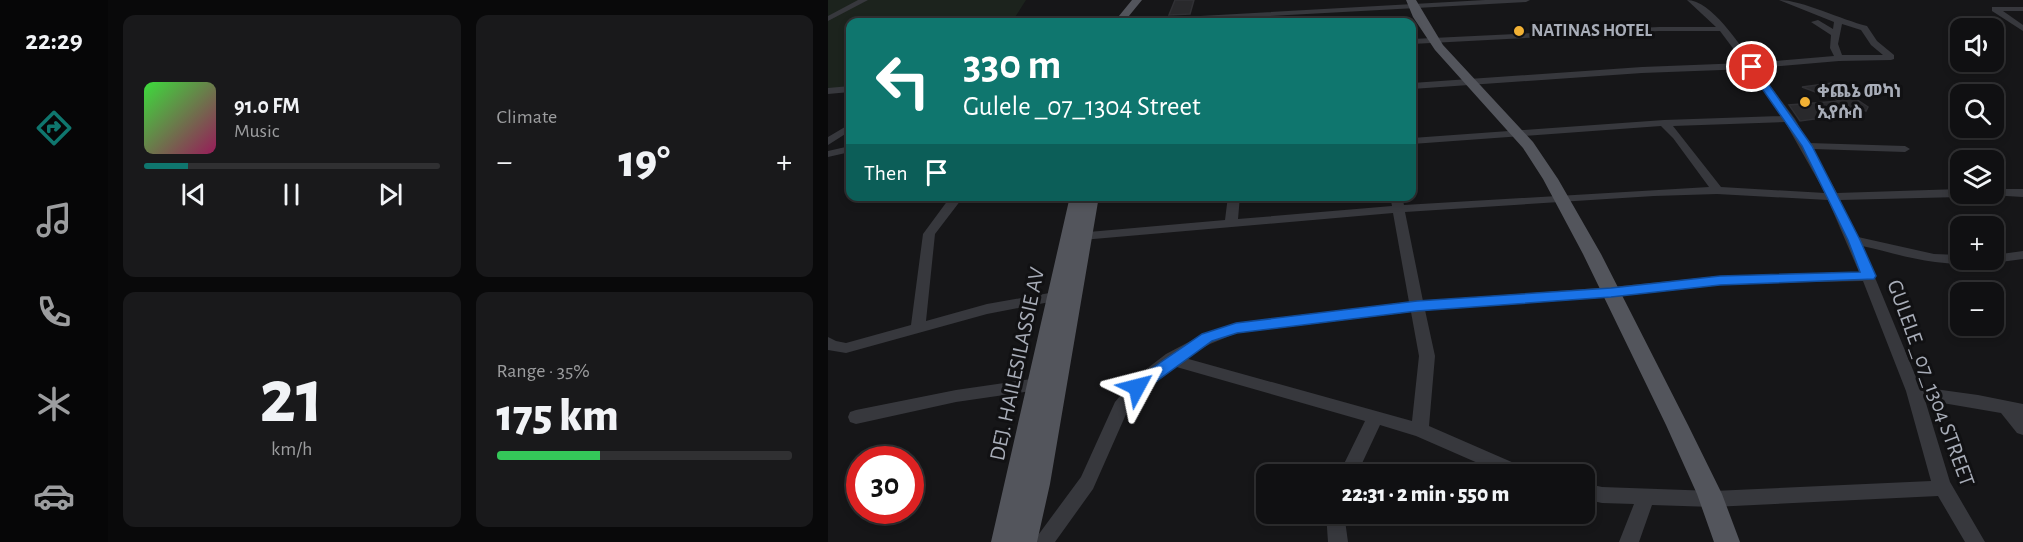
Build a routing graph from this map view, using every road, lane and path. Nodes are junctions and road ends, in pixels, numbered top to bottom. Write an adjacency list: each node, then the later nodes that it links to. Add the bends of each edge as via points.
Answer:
1 (864, 0): 12 (street)
2 (1137, 0): 9 (main road)
3 (1146, 0): 10 (main road)
4 (1526, 0): 7 (street)
5 (1691, 0): 15 (street, GULELE _07_1304 STREET)
6 (1783, 0): 13 (street)
7 (1412, 3): 11 (street); 18 (main road)
8 (2023, 9): 16 (street, via 1995,9)
9 (1122, 18)
10 (1132, 18)
11 (1189, 18)
12 (828, 19)
13 (1838, 21): 17 (street); 20 (street, via 1864,28 1891,57)
14 (1815, 22): 17 (street)
15 (1723, 29): 18 (street); 21 (street, GULELE _07_1304 STREET)
16 (2023, 29)
17 (1835, 34): 20 (street, via 1833,49)
18 (1435, 41): 19 (street); 22 (main road)
19 (1416, 42)
20 (1839, 58): 21 (street)
21 (1752, 67): 22 (street, via 1674,68); 26 (street, GULELE _07_1304 STREET)
22 (1470, 84): 23 (street); 29 (main road)
23 (1416, 86)
24 (846, 89): 25 (street)
25 (828, 90)
26 (1790, 119): 27 (street); 32 (street, GULELE _07_1304 STREET)
27 (1664, 123): 29 (street); 36 (street)
28 (846, 130): 31 (street)
29 (1516, 133): 30 (street); 40 (main road, via 1534,153)
30 (1416, 141)
31 (828, 142)
32 (1807, 146): 34 (street); 41 (street, GULELE _07_1304 STREET)
33 (846, 149): 35 (street)
34 (1905, 149)
35 (828, 154)
36 (1717, 190): 40 (street); 41 (street)
37 (2004, 193): 38 (street)
38 (2023, 193)
39 (1950, 194): 41 (street)
40 (1560, 196): 46 (street); 54 (main road)
41 (1833, 197): 49 (street, GULELE _07_1304 STREET)
42 (954, 201): 57 (street, via 929,234)
43 (1077, 201): 55 (main road, DEJ. HAILESILASSIE AV)
44 (1090, 201): 48 (main road)
45 (1233, 201): 47 (street)
46 (1397, 203): 47 (street); 56 (street)
47 (1231, 224): 48 (street)
48 (1082, 236): 76 (main road)
49 (1854, 240): 52 (street); 53 (street, GULELE _07_1304 STREET)
50 (2023, 255): 51 (street)
51 (2004, 258)
52 (1950, 259)
53 (1869, 276): 54 (street, via 1720,280); 61 (street, GULELE _07_1304 STREET)
54 (1611, 292): 56 (street); 73 (main road)
55 (1055, 297): 57 (street); 60 (main road, DEJ. HAILESILASSIE AV)
56 (1417, 306): 59 (street, via 1236,328 1207,337); 67 (street, via 1427,356)
57 (918, 327): 58 (street, via 846,348)
58 (828, 342)
59 (1172, 360): 65 (street); 77 (street, via 1145,380 1121,407 1087,483)
60 (1038, 384): 64 (street); 75 (main road, DEJ. HAILESILASSIE AV)
61 (1914, 392): 62 (street); 70 (street, GULELE _07_1304 STREET)
62 (2005, 406): 63 (street); 66 (street)
63 (2023, 411)
64 (856, 417)
65 (1375, 418): 67 (street); 68 (street)
66 (2023, 428)
67 (1420, 430): 69 (street)
68 (1353, 464)
69 (1499, 464)
70 (1944, 488): 73 (street); 81 (street, GULELE _07_1304 STREET)
71 (1595, 493): 72 (street)
72 (1646, 497): 73 (street); 79 (street)
73 (1713, 499): 80 (main road)
74 (1336, 524): 78 (street)
75 (1004, 542)
76 (1024, 542)
77 (1043, 542)
78 (1338, 542)
79 (1629, 542)
80 (1727, 542)
81 (1975, 542)

